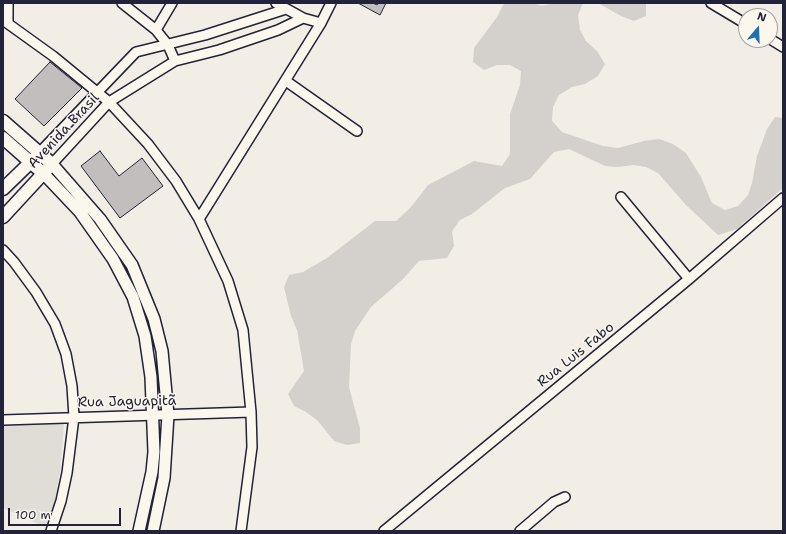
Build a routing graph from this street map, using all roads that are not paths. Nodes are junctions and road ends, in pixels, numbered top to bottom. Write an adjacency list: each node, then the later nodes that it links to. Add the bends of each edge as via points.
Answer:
1 (8, 3): 10 (street)
2 (122, 3): 12 (street)
3 (172, 3): 12 (street)
4 (276, 3): 7 (street)
5 (331, 3): 11 (street)
6 (711, 3): 9 (street)
7 (286, 9): 8 (street); 13 (street, Avenida Brasil)
8 (303, 18): 11 (street); 14 (street, Avenida Brasil, via 278,30 219,50)
9 (738, 19)
10 (6, 21): 16 (street)
11 (321, 24): 15 (street)
12 (156, 30): 13 (street)
13 (168, 45): 14 (street); 16 (street, Avenida Brasil, via 136,52)
14 (175, 61): 17 (street, Avenida Brasil)
15 (286, 81): 19 (street); 30 (street)
16 (97, 93): 17 (street); 21 (street, Avenida Brasil)
17 (109, 102): 23 (street, Avenida Brasil); 30 (street, via 148,144 176,181)
18 (3, 121): 21 (main road)
19 (358, 131)
20 (3, 138): 22 (main road)
21 (40, 152): 22 (main road, Avenida Brasil); 23 (main road)
22 (32, 162): 24 (main road); 25 (main road, Avenida Brasil)
23 (52, 164): 24 (main road, Avenida Brasil); 29 (street)
24 (44, 174): 28 (main road, Avenida Brasil); 31 (street)
25 (3, 189)
26 (621, 197): 33 (street)
27 (783, 198): 33 (street, Rua Luis Fabo)
28 (3, 217)
29 (100, 219): 31 (street); 36 (street, via 132,266 154,319 162,351)
30 (199, 219): 34 (street, via 228,281 243,330)
31 (91, 226): 35 (street, via 113,259 133,297 145,336)
32 (3, 250): 37 (street, via 36,292 55,324 66,354)
33 (689, 279): 44 (street, Rua Luis Fabo)
34 (251, 412): 36 (street, Rua Jaguapitã); 43 (street, via 252,447)
35 (154, 415): 36 (street, Rua Jaguapitã); 37 (street, Rua Jaguapitã); 41 (street, via 152,472)
36 (168, 415): 42 (street, via 164,478)
37 (74, 417): 38 (street, Rua Jaguapitã); 40 (street, via 67,472)
38 (3, 420)
39 (565, 497): 45 (street, via 554,502)
40 (51, 531)
41 (139, 531)
42 (153, 531)
43 (241, 531)
44 (384, 531)
45 (520, 531)

